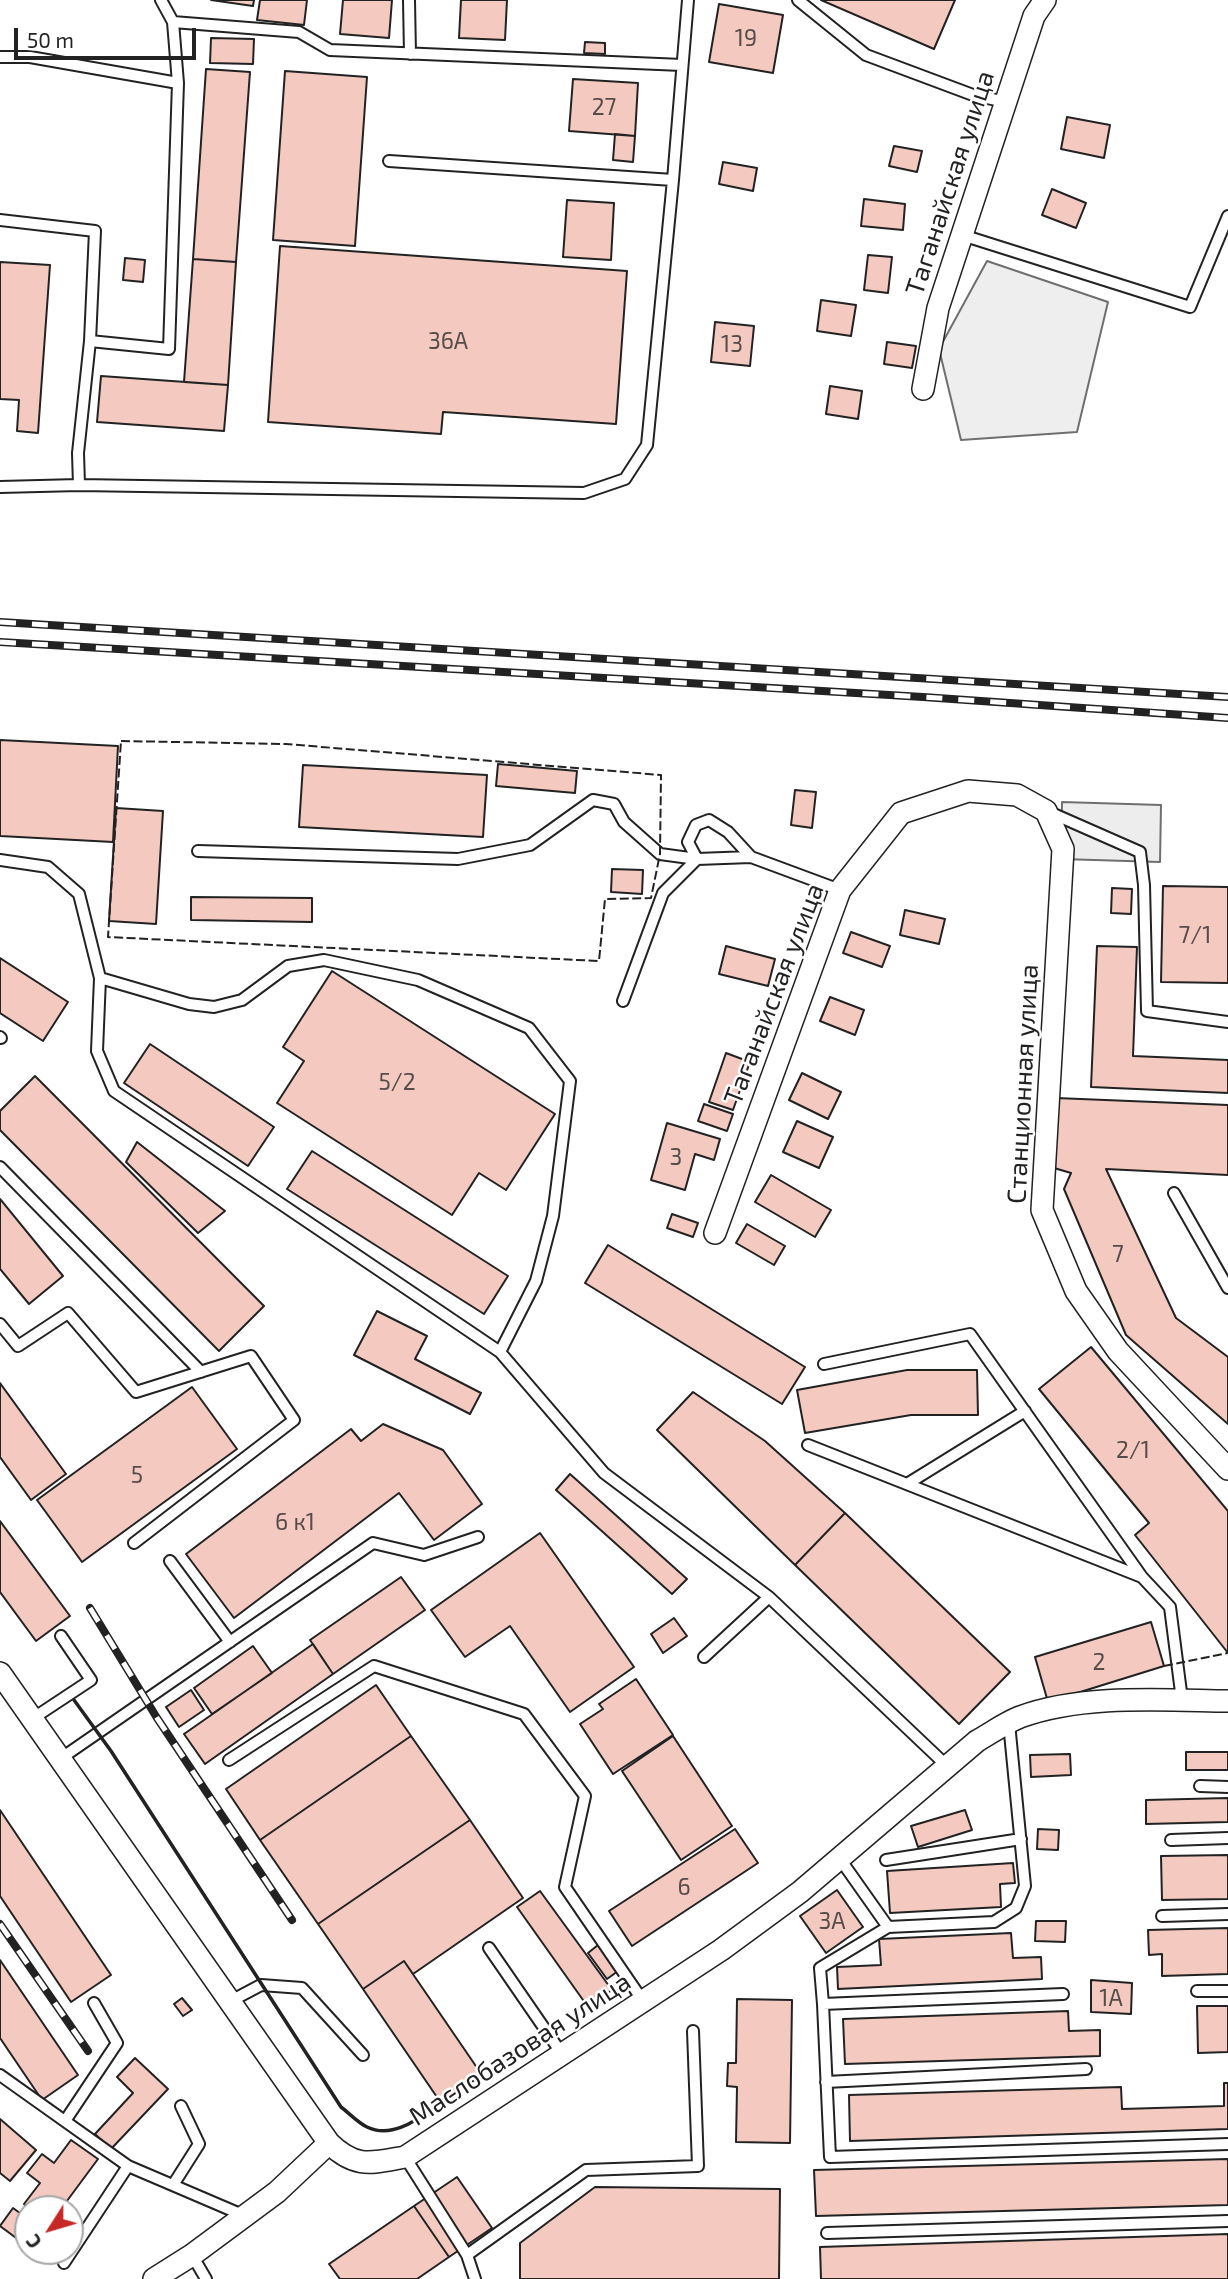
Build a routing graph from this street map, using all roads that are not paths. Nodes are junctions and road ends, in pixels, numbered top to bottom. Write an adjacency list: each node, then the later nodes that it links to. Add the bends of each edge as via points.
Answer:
1 (161, 0): 6 (lane)
2 (410, 0): 7 (lane)
3 (688, 0): 9 (lane)
4 (798, 0): 11 (lane, via 866,55 974,95)
5 (1045, 0): 11 (street, Таганайская улица, via 1034,16)
6 (173, 22): 7 (lane, via 299,32 330,50); 10 (lane)
7 (410, 54): 9 (lane)
8 (0, 57): 10 (lane, via 30,57)
9 (682, 65): 13 (lane)
10 (178, 83): 17 (lane, via 169,349)
11 (1006, 102): 16 (street, Таганайская улица)
12 (388, 161): 13 (lane)
13 (673, 180): 19 (lane, via 646,445 625,479 584,493)
14 (1228, 216): 16 (lane, via 1190,307)
15 (0, 220): 17 (lane, via 95,231)
16 (962, 235): 18 (street, Таганайская улица, via 938,308)
17 (90, 341): 19 (lane)
18 (923, 389)
19 (79, 485): 20 (lane)
20 (0, 487)
21 (1046, 811): 26 (street, Таганайская улица, via 1017,795 968,791 901,813); 29 (lane, via 1140,852 1147,1011); 40 (street, Станционная улица, via 1063,849 1042,1210 1076,1291 1118,1351)
22 (198, 851): 24 (lane, via 458,859 530,845 593,800 614,804 624,822 660,854)
23 (751, 857): 24 (lane); 24 (lane, via 728,832 709,820 696,825 688,842); 26 (lane)
24 (697, 859): 28 (lane, via 663,893)
25 (0, 860): 27 (lane, via 48,867 79,894)
26 (840, 890): 32 (street, Таганайская улица)
27 (100, 978): 35 (lane, via 97,1051 114,1091); 35 (lane, via 214,1007 242,1000 288,966 324,960 418,980 529,1028 570,1081 554,1216 536,1281)
28 (623, 1001)
29 (1228, 1021)
30 (0, 1167): 37 (lane)
31 (1174, 1193): 33 (lane)
32 (715, 1233)
33 (1228, 1288)
34 (0, 1324): 37 (lane, via 18,1346 68,1313 136,1392)
35 (500, 1352): 46 (lane, via 604,1474)
36 (824, 1364): 38 (lane, via 970,1334)
37 (201, 1372): 43 (lane, via 251,1356 293,1420)
38 (1025, 1411): 41 (lane); 45 (lane)
39 (808, 1445): 41 (lane)
40 (1228, 1469)
41 (907, 1484): 45 (lane)
42 (478, 1536): 48 (lane, via 424,1555 373,1543)
43 (134, 1542)
44 (170, 1561): 48 (lane)
45 (1142, 1577): 51 (lane, via 1170,1607)
46 (769, 1597): 49 (lane); 57 (lane)
47 (61, 1636): 53 (lane, via 91,1680)
48 (230, 1642): 55 (lane)
49 (704, 1657)
50 (0, 1673): 53 (street, Маслобазовая улица)
51 (1182, 1700): 52 (street, Маслобазовая улица); 54 (street, Маслобазовая улица, via 1052,1708)
52 (1228, 1700)
53 (32, 1719): 55 (street, Маслобазовая улица)
54 (1009, 1723): 57 (street, Маслобазовая улица); 61 (lane)
55 (60, 1759): 73 (street, Маслобазовая улица)
56 (229, 1760): 72 (lane, via 374,1666 524,1714 585,1796 565,1887)
57 (946, 1765): 63 (street, Маслобазовая улица)
58 (1200, 1786): 59 (lane)
59 (1228, 1787)
60 (1228, 1838): 62 (lane)
61 (1021, 1839): 64 (lane); 67 (lane, via 1024,1886 1016,1908 994,1922)
62 (1171, 1840)
63 (840, 1859): 67 (lane); 72 (street, Маслобазовая улица, via 731,1943)
64 (886, 1860)
65 (1228, 1914): 66 (lane)
66 (1162, 1916)
67 (888, 1927): 75 (lane, via 820,1968)
68 (489, 1948): 78 (lane)
69 (1197, 1991): 70 (lane)
70 (1228, 1991)
71 (1063, 1994): 75 (lane)
72 (643, 2001): 78 (street, Маслобазовая улица)
73 (229, 2002): 77 (lane, via 261,1985 302,1988); 84 (street, Маслобазовая улица)
74 (94, 2003): 83 (lane, via 117,2043)
75 (823, 2004): 81 (lane)
76 (693, 2031): 94 (lane, via 698,2166 586,2170)
77 (363, 2054)
78 (562, 2054): 86 (street, Маслобазовая улица)
79 (1086, 2070): 81 (lane)
80 (0, 2075): 83 (lane)
81 (826, 2082): 85 (lane, via 830,2157)
82 (181, 2106): 88 (lane, via 199,2144)
83 (65, 2121): 87 (lane)
84 (329, 2143): 86 (street, Маслобазовая улица, via 345,2158 372,2163); 89 (street)
85 (1228, 2144)
86 (405, 2157): 94 (lane)
87 (128, 2166): 88 (lane); 92 (lane)
88 (173, 2185): 89 (lane)
89 (245, 2216): 93 (street)
90 (1228, 2221): 91 (lane)
91 (827, 2232)
92 (84, 2233)
93 (192, 2255): 95 (street); 96 (lane)
94 (467, 2255): 97 (lane)
95 (154, 2279)
96 (206, 2279)
97 (475, 2279)

